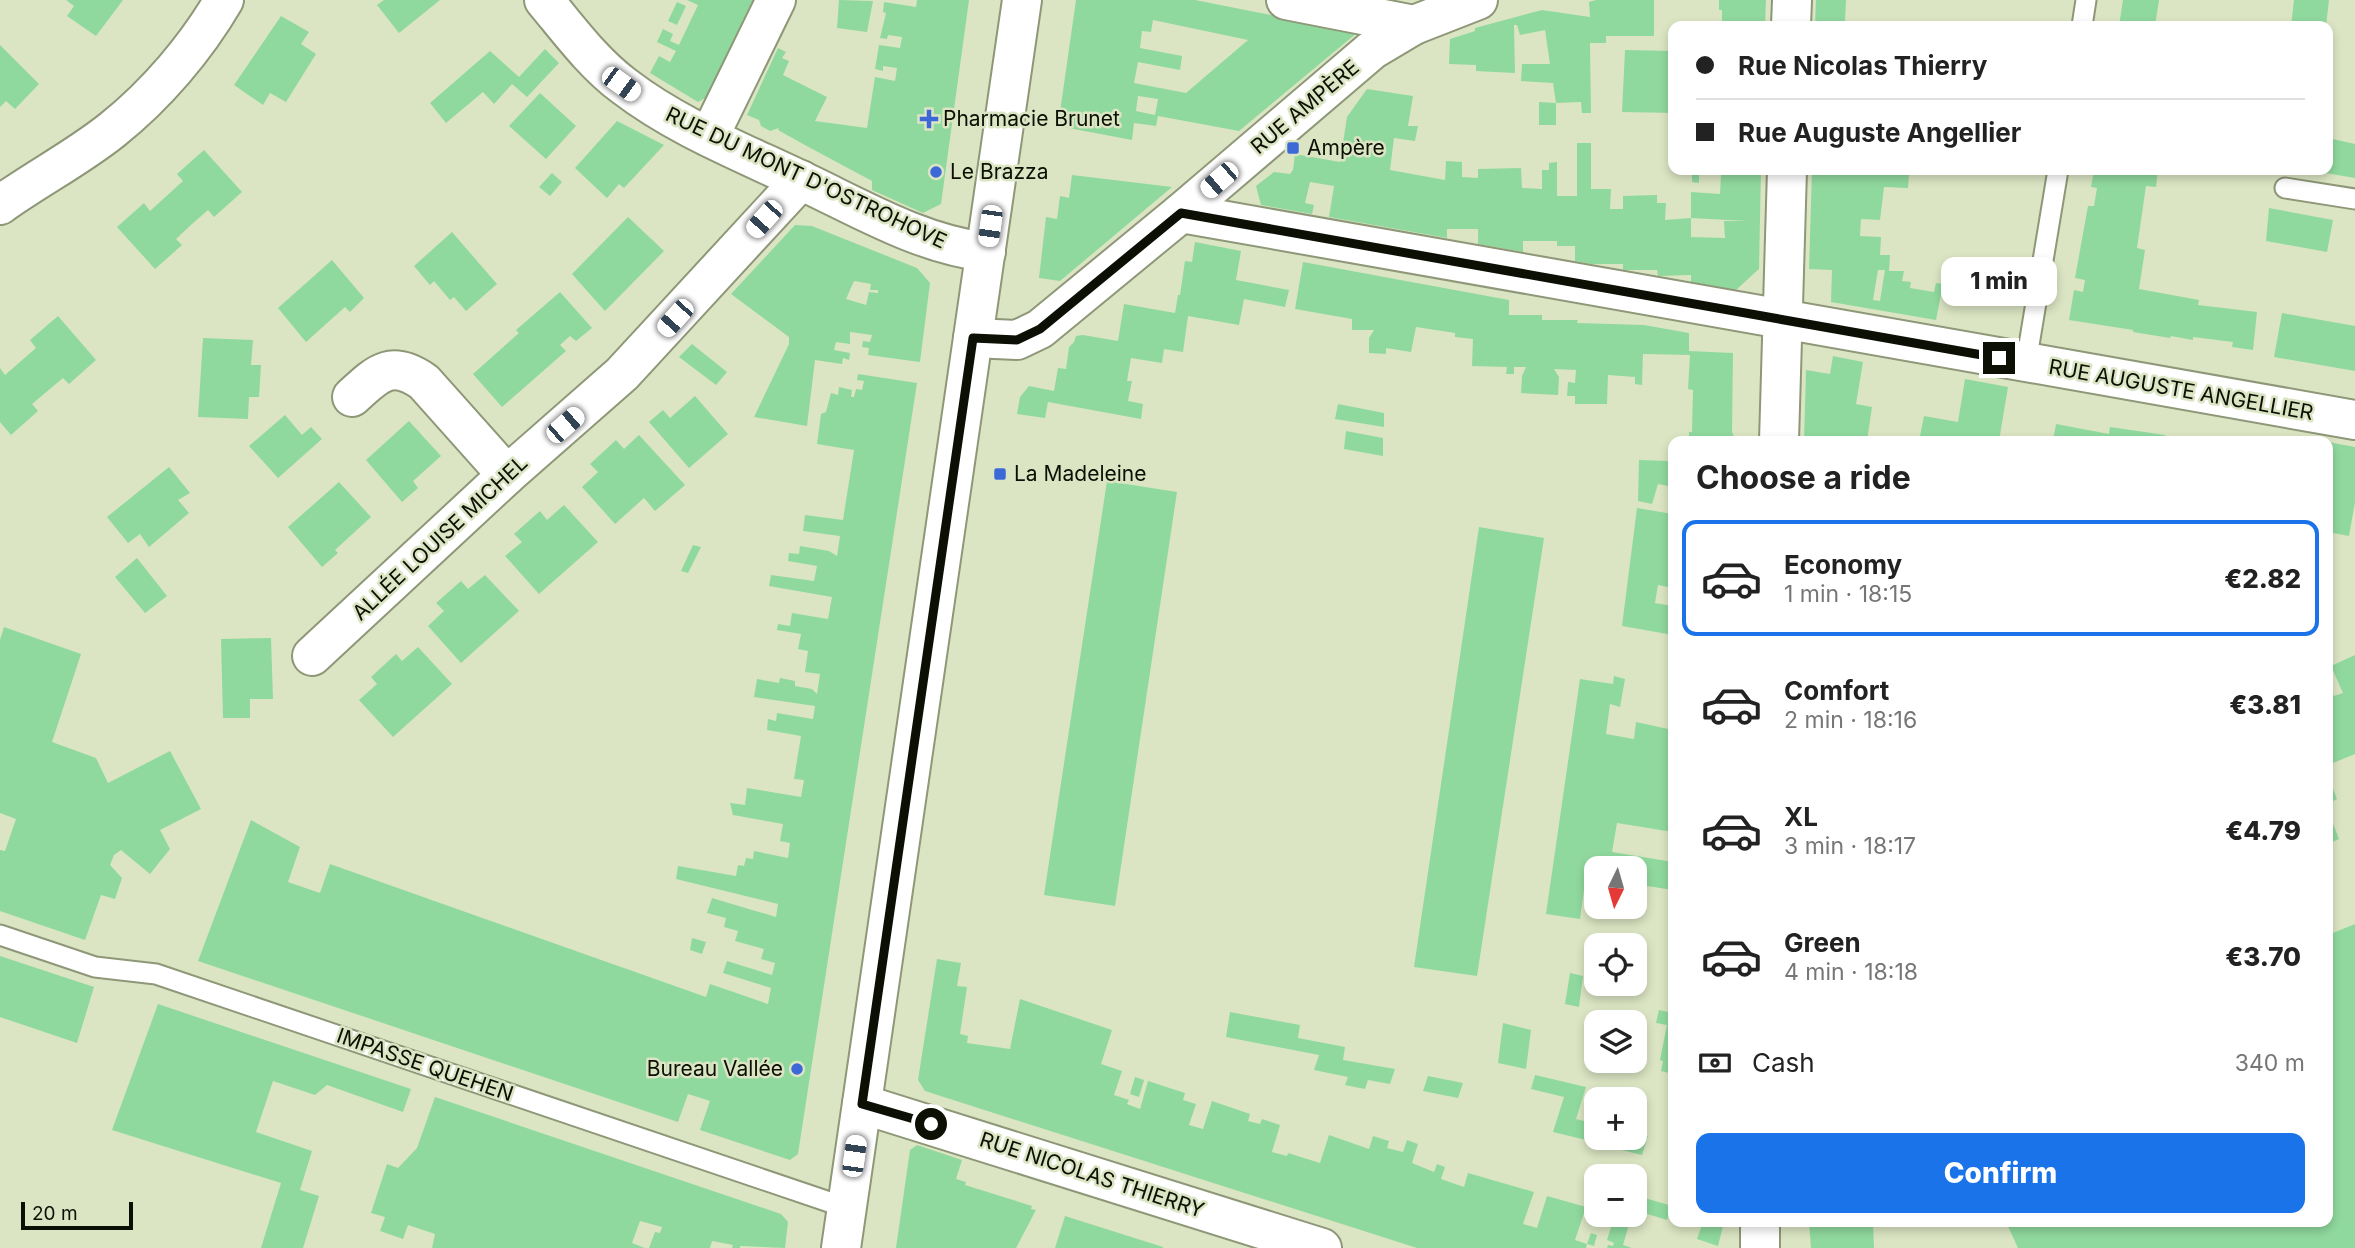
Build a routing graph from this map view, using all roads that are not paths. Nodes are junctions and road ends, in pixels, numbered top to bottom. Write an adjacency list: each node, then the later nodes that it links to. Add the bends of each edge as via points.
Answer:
1 (224, 0): 18 (street, via 184,57 112,130)
2 (544, 0): 12 (street, RUE DU MONT D'OSTROHOVE, via 621,84)
3 (776, 0): 12 (street)
4 (1022, 0): 20 (street)
5 (1286, 0): 11 (street)
6 (1478, 0): 11 (street, RUE AMPÈRE)
7 (1792, 0): 9 (street)
8 (2086, 0): 10 (lane)
9 (1791, 21)
10 (2083, 21)
11 (1414, 25): 19 (street, RUE AMPÈRE, via 1372,50)
12 (709, 137): 15 (street, RUE DU MONT D'OSTROHOVE)
13 (1787, 175): 21 (street)
14 (2057, 175): 23 (lane)
15 (801, 180): 20 (street, RUE DU MONT D'OSTROHOVE, via 929,239); 27 (street, ALLÉE LOUISE MICHEL, via 631,365)
16 (2286, 188): 17 (lane)
17 (2355, 199)
18 (0, 205)
19 (1181, 213): 21 (street, RUE AUGUSTE ANGELLIER); 22 (street, RUE AMPÈRE, via 1040,329 1017,340)
20 (986, 251): 22 (street)
21 (1782, 319): 23 (street, RUE AUGUSTE ANGELLIER); 26 (street)
22 (973, 338): 30 (street)
23 (2026, 363): 25 (street, RUE AUGUSTE ANGELLIER)
24 (352, 397): 27 (street, via 390,369 414,375)
25 (2355, 420)
26 (1779, 436)
27 (508, 475): 28 (street, ALLÉE LOUISE MICHEL)
28 (312, 656)
29 (0, 935): 31 (lane, IMPASSE QUEHEN, via 94,967 156,974)
30 (862, 1104): 31 (street); 34 (street, RUE NICOLAS THIERRY)
31 (847, 1208): 33 (street)
32 (1760, 1227): 35 (street)
33 (841, 1248)
34 (1322, 1248)
35 (1760, 1248)

